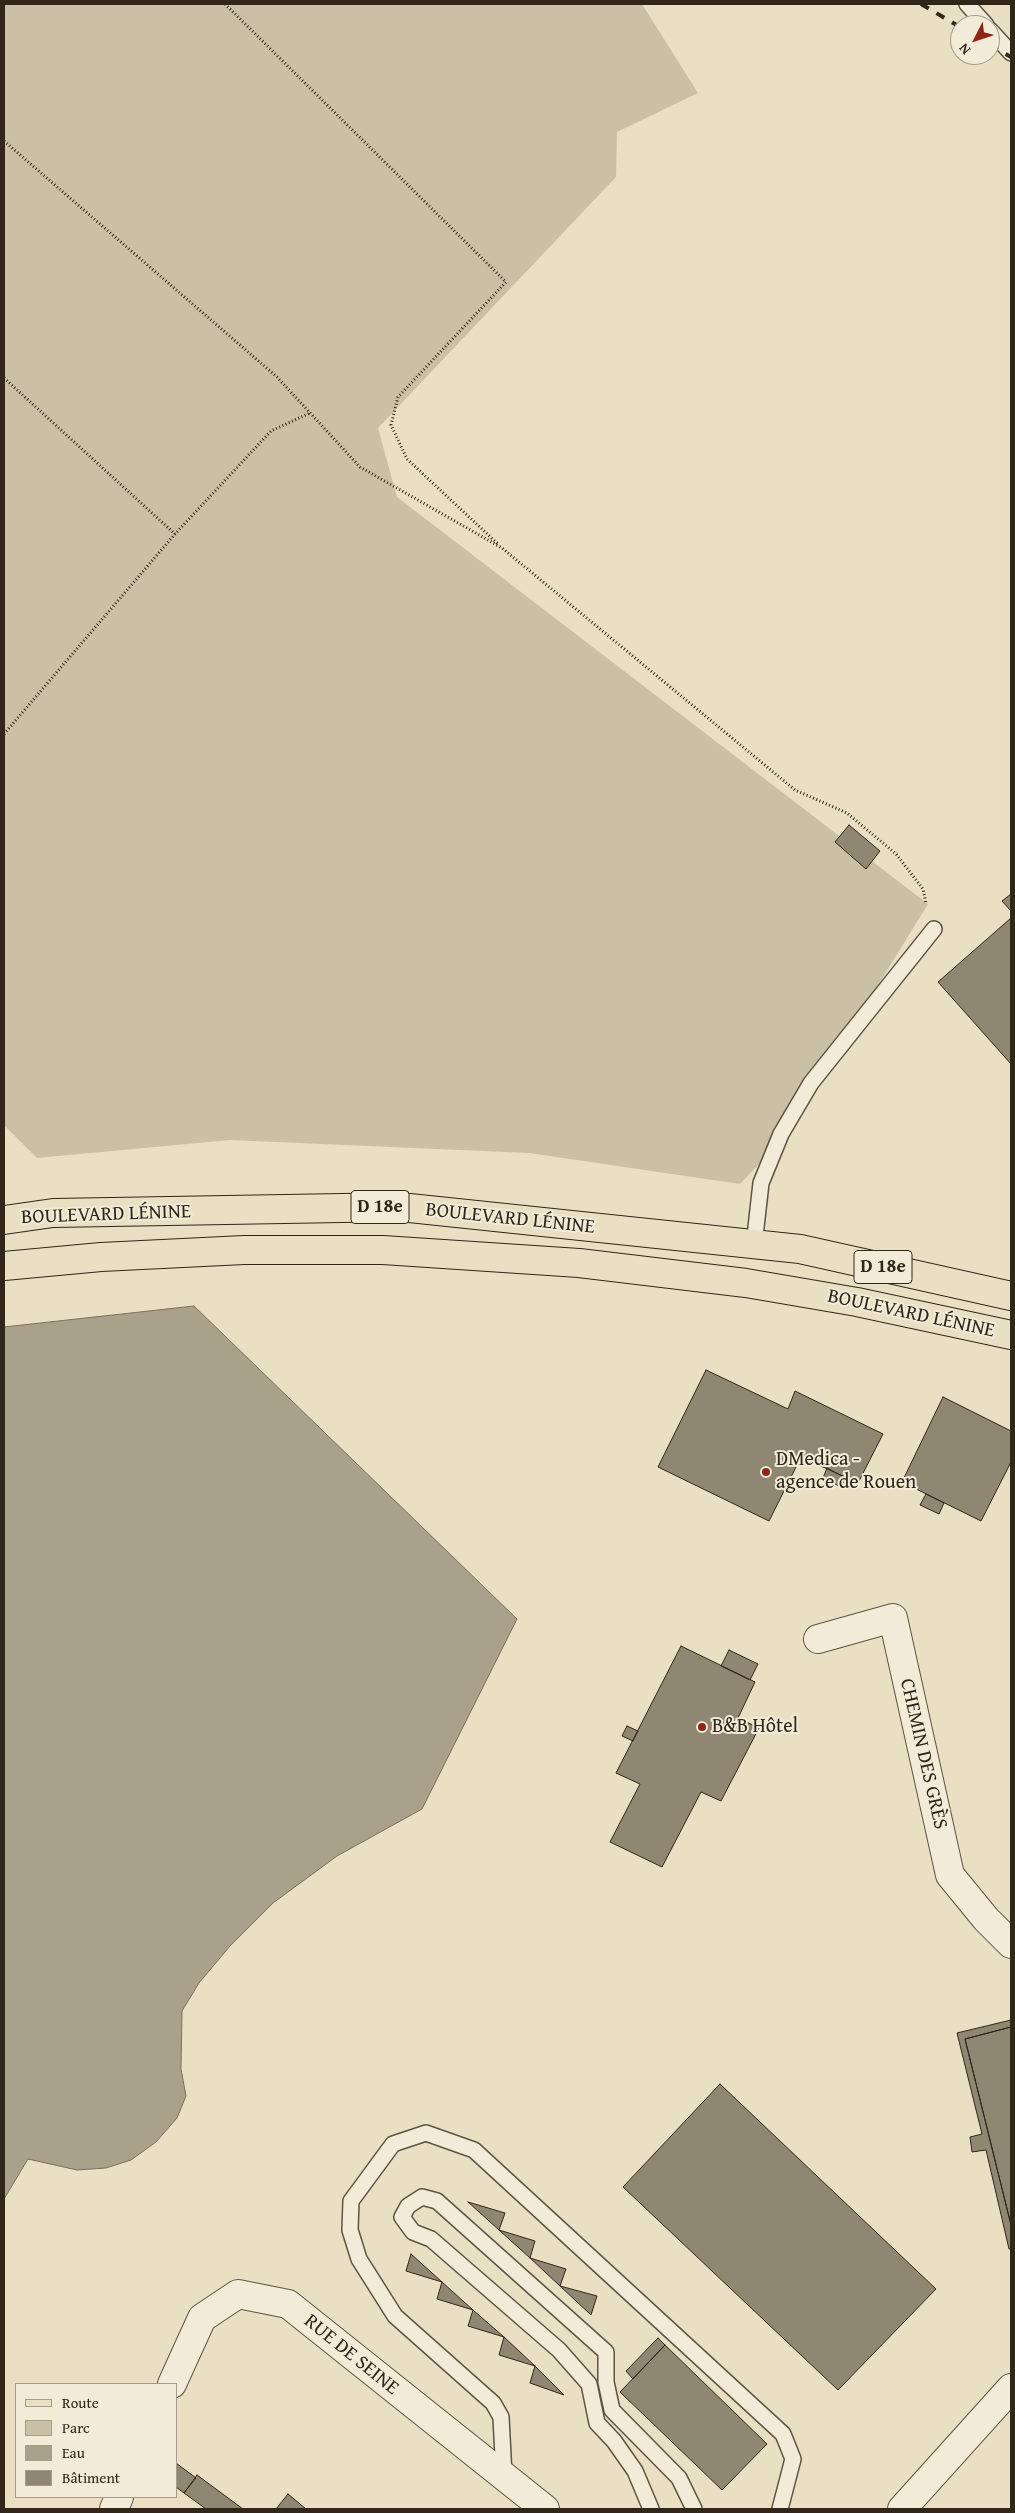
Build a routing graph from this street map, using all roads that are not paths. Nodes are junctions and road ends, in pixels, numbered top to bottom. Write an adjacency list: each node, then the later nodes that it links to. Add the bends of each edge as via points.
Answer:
1 (967, 4): 2 (lane)
2 (977, 15)
3 (1000, 41): 4 (lane)
4 (1011, 54)
5 (934, 930): 7 (lane, via 811,1083 781,1134 761,1183)
6 (4, 1220): 7 (main road, BOULEVARD LÉNINE / D 18e, via 53,1213 400,1207)
7 (754, 1245): 9 (main road, BOULEVARD LÉNINE / D 18e, via 800,1249)
8 (4, 1266): 10 (main road, BOULEVARD LÉNINE / D 18e, via 101,1257 244,1250 383,1250 580,1263 756,1285 857,1302)
9 (1011, 1296)
10 (1011, 1335)
11 (818, 1639): 12 (street, CHEMIN DES GRÈS, via 893,1618 950,1875 986,1920)
12 (1011, 1944)
13 (172, 2383): 15 (street, RUE DE SEINE, via 202,2318 238,2294 288,2304)
14 (1011, 2388): 20 (street)
15 (504, 2476): 16 (street, RUE DE SEINE); 19 (lane, via 501,2417 493,2403 395,2316 359,2259 350,2230 351,2201 393,2144 426,2133 474,2150 783,2434 793,2459)
16 (545, 2509)
17 (650, 2509): 18 (lane, via 636,2470 597,2423 589,2384 559,2350 431,2239 413,2232 402,2217 408,2206 422,2197 437,2201 606,2352 606,2382 612,2410 679,2478)
18 (694, 2509)
19 (780, 2509)
20 (902, 2509)

